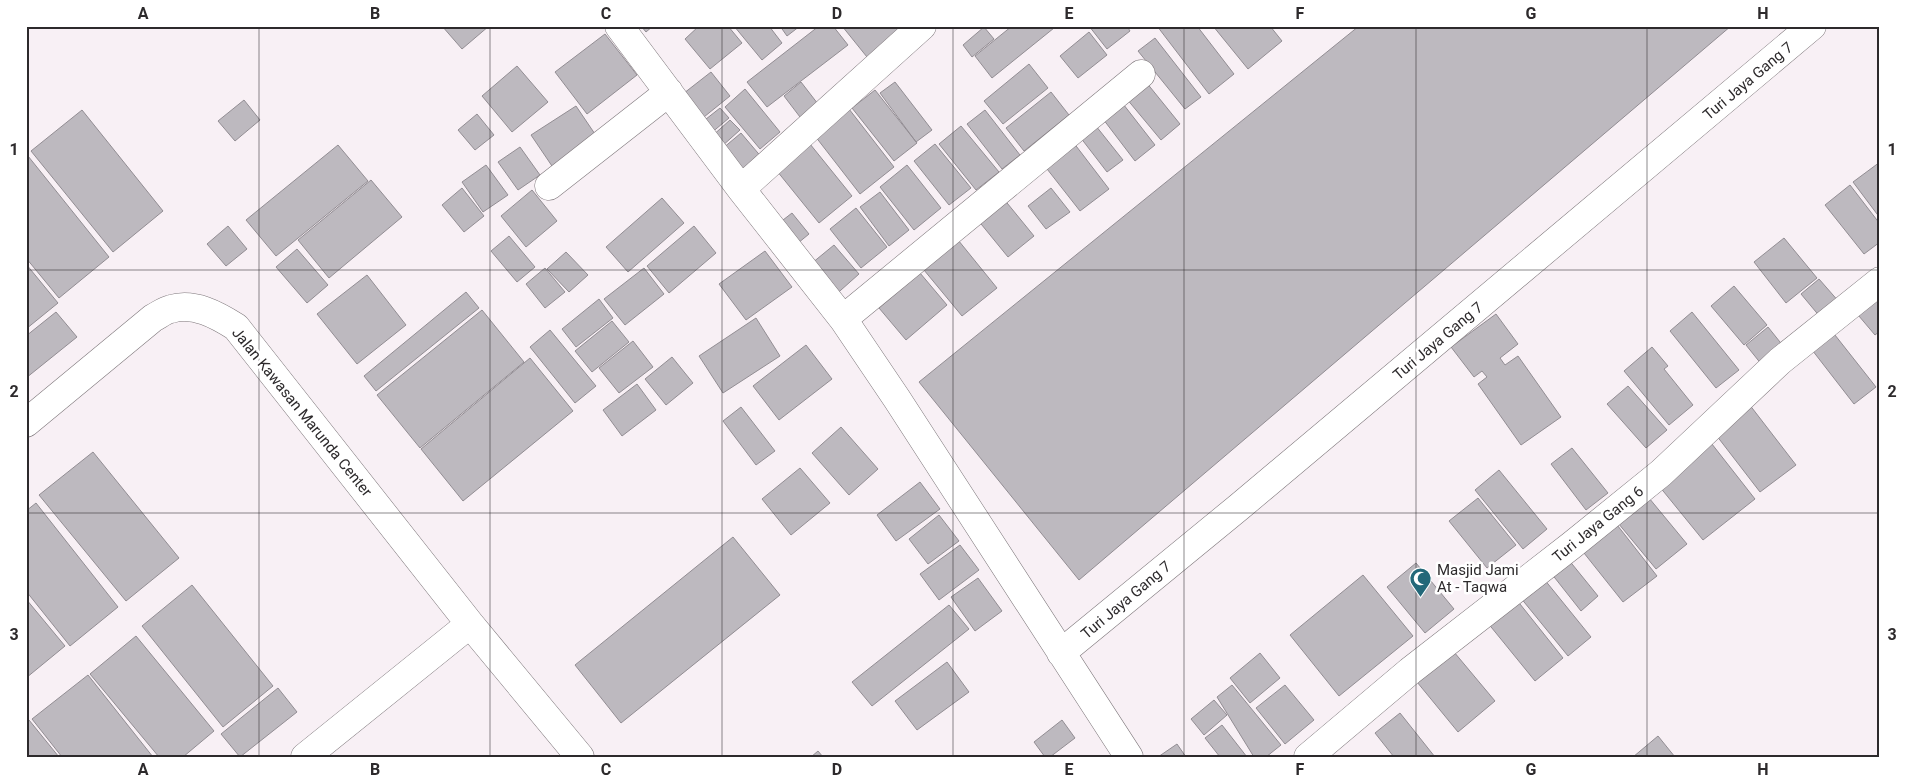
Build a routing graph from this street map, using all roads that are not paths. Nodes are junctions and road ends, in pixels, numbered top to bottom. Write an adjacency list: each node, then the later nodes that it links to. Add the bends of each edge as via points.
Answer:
1 (619, 26): 5 (street)
2 (922, 26): 7 (street)
3 (1812, 26): 12 (street, Turi Jaya Gang 7)
4 (1141, 74): 9 (street)
5 (669, 92): 6 (street); 7 (street)
6 (549, 186)
7 (741, 189): 9 (street)
8 (1880, 281): 16 (street, Turi Jaya Gang 6, via 1780,361 1661,473 1410,671)
9 (843, 320): 12 (street)
10 (26, 423): 11 (street, Jalan Kawasan Marunda Center, via 153,318 171,309 188,307 213,313 236,327)
11 (470, 624): 13 (street); 14 (street, Jalan Kawasan Marunda Center)
12 (1061, 654): 15 (street)
13 (305, 757)
14 (580, 757)
15 (1129, 757)
16 (1308, 757)

